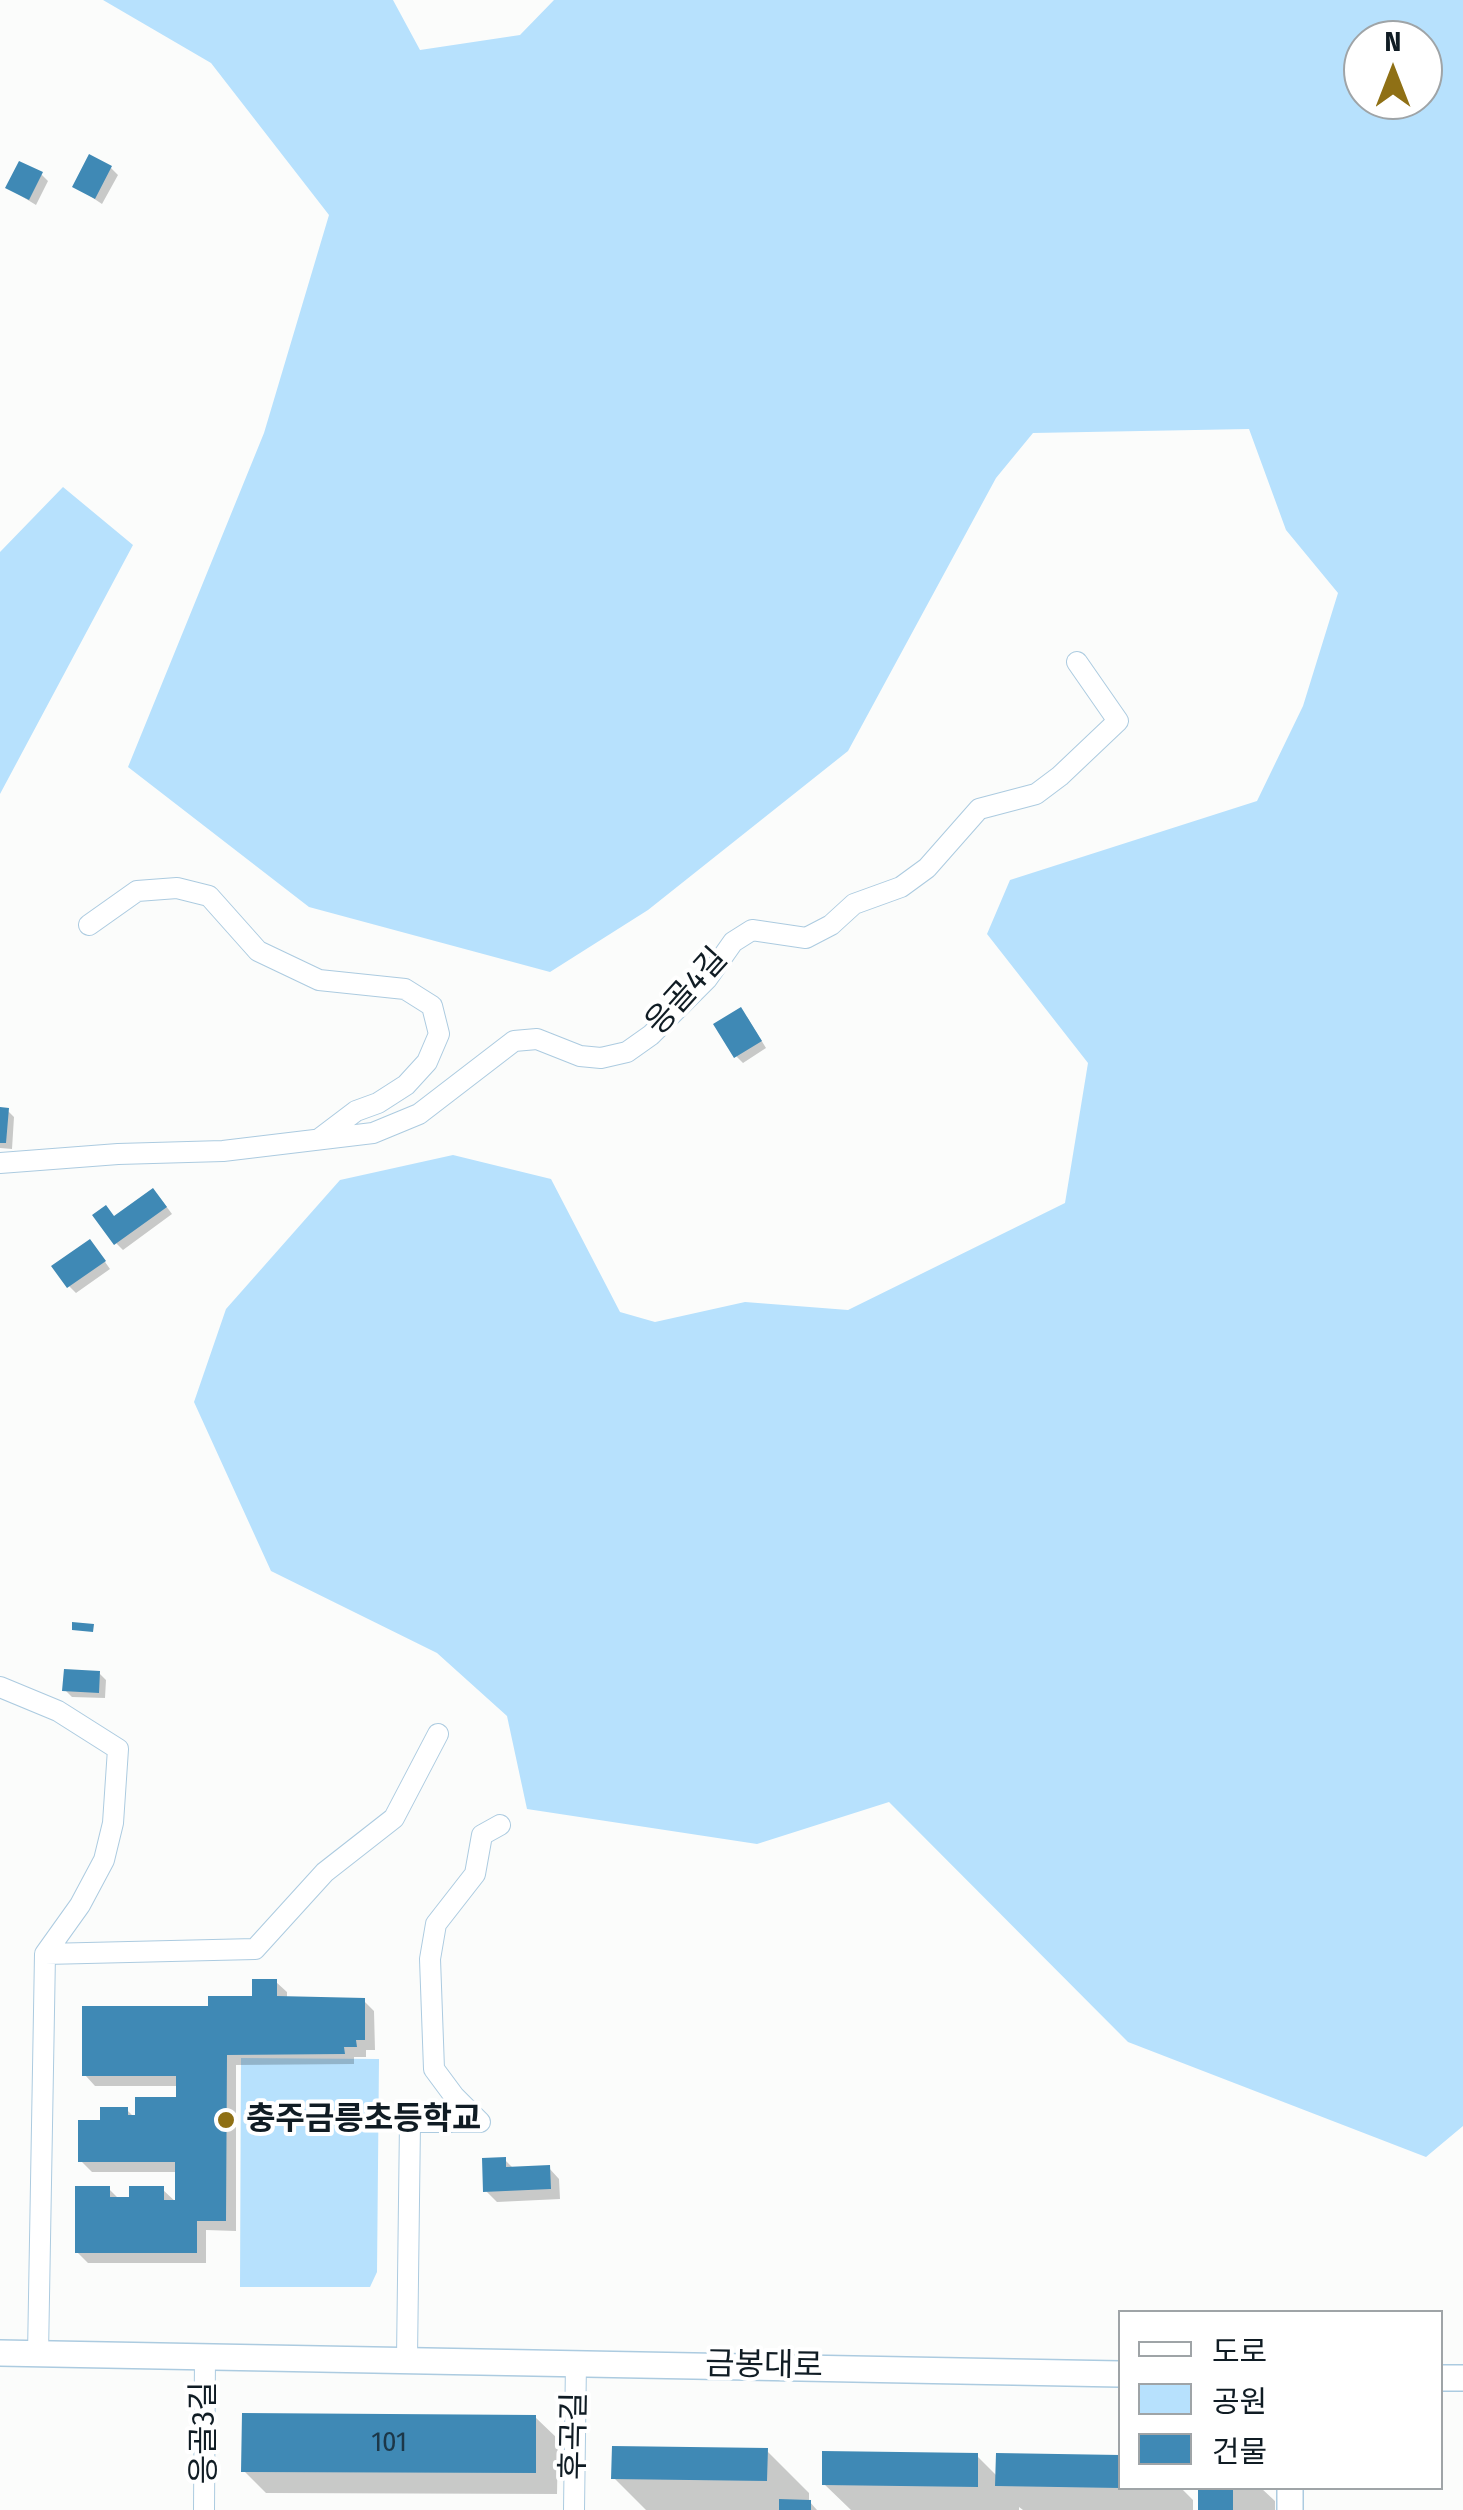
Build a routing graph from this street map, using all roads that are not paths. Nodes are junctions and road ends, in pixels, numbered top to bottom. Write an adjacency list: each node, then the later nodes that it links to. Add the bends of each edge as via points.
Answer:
1 (1076, 662): 3 (street, 응골4길, via 1118,721 1036,794 979,810 901,887 854,904 806,938 752,930 732,942 706,979 627,1052 580,1056 537,1039 514,1041 419,1114 372,1133)
2 (89, 925): 3 (street, 응골4길, via 137,891 178,888 209,896 258,951 319,980 405,989 432,1006 440,1034 426,1062 406,1085)
3 (317, 1140): 4 (street, 응골4길, via 223,1152)
4 (0, 1163)
5 (0, 1687): 8 (street, via 58,1711 118,1749 104,1860)
6 (438, 1734): 8 (street, via 394,1818 325,1872 254,1949)
7 (500, 1825): 12 (street, via 482,1836 475,1874 436,1924 430,1959 434,2068 480,2122 410,2122)
8 (45, 1954): 10 (street)
9 (0, 2353): 10 (street, 금봉대로)
10 (38, 2354): 11 (street, 금봉대로)
11 (206, 2356): 12 (street, 금봉대로); 15 (street, 응골3길)
12 (408, 2358): 13 (street, 금봉대로)
13 (576, 2362): 14 (street, 금봉대로); 16 (street, 후곡길)
14 (1118, 2374)
15 (204, 2510)
16 (574, 2510)

